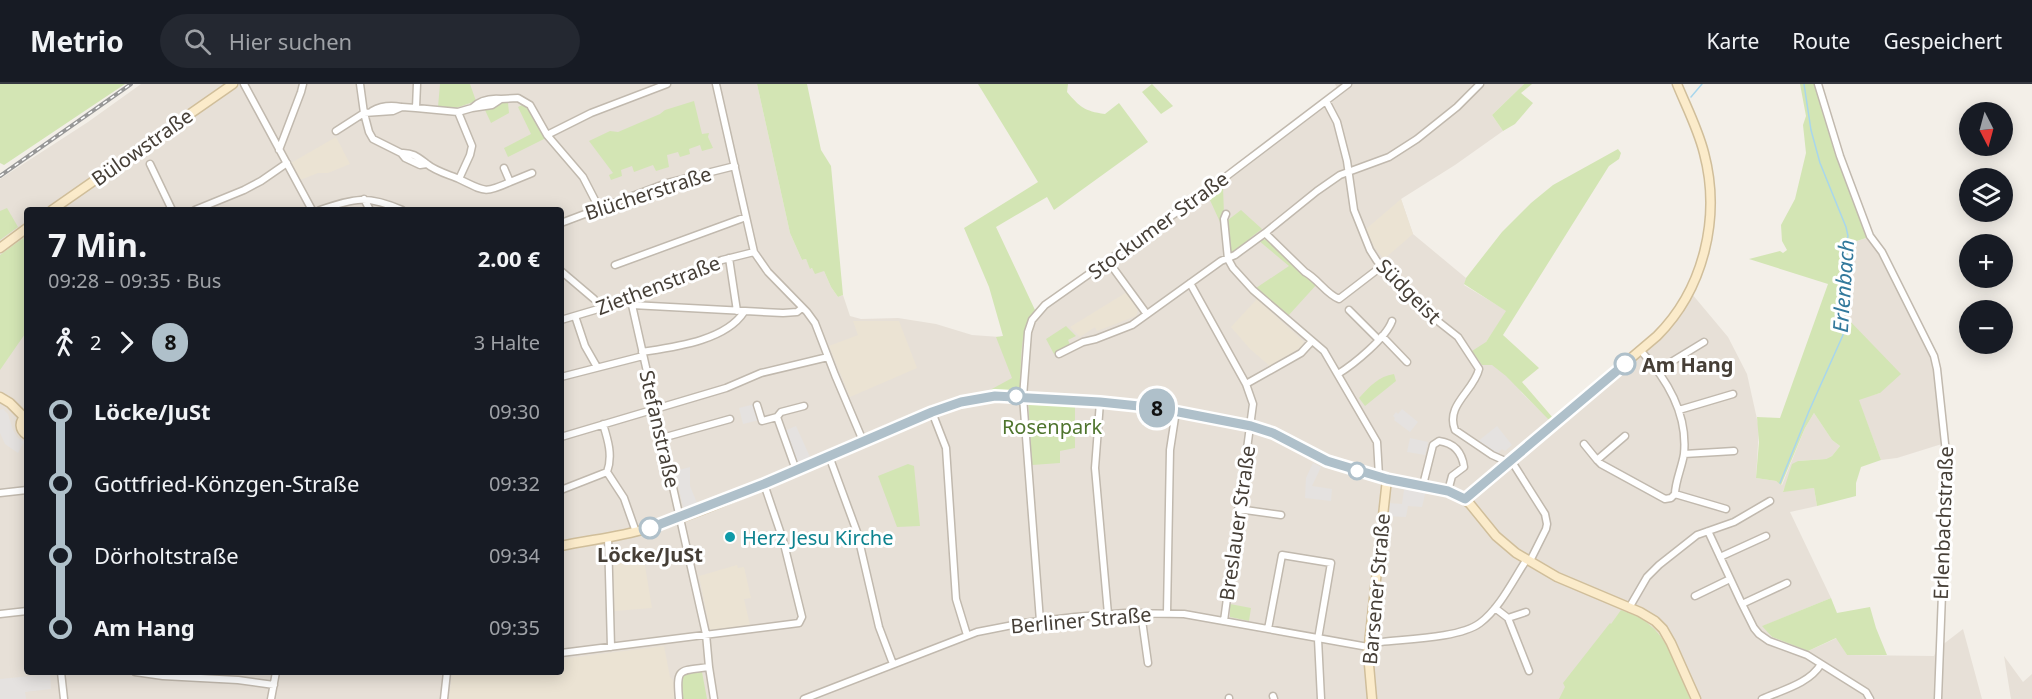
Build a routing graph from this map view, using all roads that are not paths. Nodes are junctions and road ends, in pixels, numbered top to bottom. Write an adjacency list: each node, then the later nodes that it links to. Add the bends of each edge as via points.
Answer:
1 (233, 84): 28 (main road, Bülowstraße)
2 (244, 84): 18 (street)
3 (303, 84): 18 (street)
4 (360, 84): 15 (street)
5 (417, 84): 13 (street)
6 (667, 84): 17 (street, via 591,113)
7 (716, 84): 21 (street)
8 (1348, 84): 12 (street, Stockumer Straße)
9 (1480, 84): 23 (street, via 1455,109 1402,149 1371,165)
10 (1677, 84): 62 (main road, via 1706,161 1709,227 1697,274 1683,303)
11 (1818, 84): 166 (street, Erlenbachstraße, via 1870,236 1888,263 1938,369 1947,452)
12 (1326, 101): 23 (street, Südgeist, via 1337,122); 45 (street, Stockumer Straße)
13 (416, 108): 14 (street); 15 (street)
14 (458, 112): 17 (street, via 518,98 527,101); 25 (street, via 472,146)
15 (364, 113): 16 (street); 25 (street, via 373,139)
16 (336, 130)
17 (547, 135): 35 (street, via 589,185)
18 (279, 150): 20 (street)
19 (150, 164): 29 (street)
20 (287, 164): 30 (street, via 244,190); 31 (street)
21 (735, 166): 35 (street, Blücherstraße, via 667,183); 37 (street)
22 (504, 168): 26 (street)
23 (1348, 171): 40 (street); 47 (street, Südgeist, via 1357,219 1370,250)
24 (532, 173): 26 (street)
25 (459, 179): 26 (street, via 485,191)
26 (510, 182)
27 (364, 199): 32 (street); 33 (street); 34 (street)
28 (56, 207)
29 (171, 207)
30 (202, 207)
31 (310, 207)
32 (328, 207)
33 (368, 207)
34 (392, 207)
35 (599, 208): 38 (street, Blücherstraße)
36 (1226, 214): 44 (street)
37 (746, 217): 42 (street); 46 (street)
38 (564, 222)
39 (24, 230): 41 (main road)
40 (1265, 233): 44 (street); 47 (street, via 1339,299)
41 (0, 248)
42 (754, 252): 43 (street, Ziethenstraße); 52 (street)
43 (729, 258): 51 (street, Ziethenstraße); 54 (street)
44 (1228, 259): 49 (street); 60 (street, via 1240,277)
45 (1108, 261): 55 (street); 74 (street, Stockumer Straße, via 1045,305 1032,320 1026,343)
46 (615, 265)
47 (1382, 266): 98 (street, Südgeist, via 1425,311 1458,337 1479,369 1458,402 1453,426 1480,448)
48 (564, 274): 50 (street)
49 (1190, 283): 55 (street); 71 (street, Breslauer Straße)
50 (594, 299)
51 (630, 302): 54 (street); 56 (street, Ziethenstraße); 63 (street, Stefanstraße)
52 (802, 308): 54 (street, via 793,313); 65 (street, via 819,330)
53 (1349, 310): 59 (street)
54 (741, 312): 63 (street, via 740,318 724,329 694,342)
55 (1146, 313): 64 (street, via 1132,325)
56 (575, 316): 57 (street, Ziethenstraße); 67 (street)
57 (564, 319)
58 (1392, 321): 59 (street)
59 (1380, 337): 66 (street); 69 (street)
60 (1312, 341): 69 (street, via 1324,351); 71 (street, via 1301,353)
61 (1704, 342): 68 (street)
62 (1641, 351): 68 (street); 98 (main road)
63 (642, 354): 67 (street); 78 (street, Stefanstraße)
64 (1059, 354)
65 (828, 357): 78 (street, via 761,373); 92 (street)
66 (1407, 362)
67 (597, 367): 70 (street)
68 (1658, 370): 79 (street)
69 (1338, 374): 101 (street, via 1377,442)
70 (564, 376)
71 (1246, 384): 87 (street, Breslauer Straße, via 1253,404)
72 (1733, 394): 79 (street)
73 (0, 397): 82 (main road)
74 (1023, 397): 75 (main road); 81 (main road, via 983,398); 135 (street, Stockumer Straße)
75 (1100, 402): 80 (main road); 133 (street, via 1095,468)
76 (757, 405): 83 (street, via 762,421)
77 (804, 406): 83 (street, via 781,412)
78 (656, 409): 86 (street); 91 (street, Stefanstraße)
79 (1679, 410): 95 (street)
80 (1176, 411): 87 (main road); 131 (street, via 1170,450)
81 (932, 412): 92 (main road); 139 (street, via 946,448 956,599)
82 (24, 415)
83 (777, 417): 99 (street)
84 (24, 418): 88 (main road)
85 (730, 419): 91 (street)
86 (603, 424): 89 (street); 100 (street, via 609,444)
87 (1251, 426): 101 (main road, via 1324,460); 112 (street, Breslauer Straße)
88 (24, 432)
89 (564, 436)
90 (1625, 436): 97 (street)
91 (662, 438): 114 (street, Stefanstraße)
92 (863, 441): 96 (main road)
93 (1584, 444): 97 (street)
94 (1734, 451): 95 (street)
95 (1684, 454): 108 (street)
96 (829, 456): 99 (main road); 146 (street, via 857,532 879,627)
97 (1597, 460): 108 (street, via 1665,499)
98 (1509, 462): 109 (main road); 121 (street, via 1546,518 1546,529)
99 (796, 470): 102 (main road)
100 (607, 472): 104 (street); 116 (street, via 624,498)
101 (1383, 478): 103 (main road); 143 (main road, Barsener Straße)
102 (764, 484): 114 (main road); 138 (street, via 783,540 801,621)
103 (1424, 485): 106 (main road); 106 (street, via 1433,445 1448,442 1459,452 1464,467 1452,476)
104 (564, 489)
105 (24, 490): 107 (street)
106 (1448, 491): 109 (main road)
107 (0, 493)
108 (1675, 494): 111 (street)
109 (1465, 499): 121 (main road, via 1496,536)
110 (1770, 501): 115 (street, via 1734,522)
111 (1726, 508)
112 (1238, 509): 113 (street); 136 (street, Breslauer Straße)
113 (1281, 515)
114 (681, 517): 116 (main road); 138 (street, Stefanstraße)
115 (1708, 531): 120 (street); 127 (street, via 1659,565)
116 (636, 532): 118 (main road)
117 (1766, 536): 120 (street)
118 (608, 537): 119 (main road); 142 (street)
119 (564, 545)
120 (1720, 557): 122 (street)
121 (1528, 560): 126 (street); 127 (main road)
122 (1730, 579): 124 (street); 125 (street)
123 (1787, 583): 125 (street)
124 (1695, 596)
125 (1742, 604): 147 (street, via 1754,628 1764,637)
126 (1495, 608): 134 (street); 141 (street, via 1479,624 1465,630)
127 (1629, 608): 163 (main road, via 1663,629)
128 (24, 610): 132 (street)
129 (1141, 612): 131 (street, Berliner Straße); 133 (street, Berliner Straße); 145 (street)
130 (1526, 612): 134 (street)
131 (1167, 613): 136 (street, Berliner Straße)
132 (0, 614)
133 (1108, 614): 135 (street, Berliner Straße)
134 (1508, 618): 149 (street)
135 (1040, 621): 139 (street, Berliner Straße)
136 (1224, 621): 137 (street, Berliner Straße)
137 (1268, 629): 140 (street, Berliner Straße); 140 (street, via 1282,555 1331,563)
138 (706, 634): 142 (street); 148 (street, Stefanstraße)
139 (967, 635): 146 (street, Berliner Straße)
140 (1318, 639): 143 (street, Berliner Straße); 161 (street)
141 (1381, 642)
142 (610, 647): 144 (street)
143 (1368, 647): 162 (main road, Barsener Straße)
144 (564, 653)
145 (1148, 663)
146 (893, 664): 160 (street, Berliner Straße)
147 (1821, 664): 164 (street, via 1806,680); 165 (street, via 1866,692)
148 (709, 667): 158 (street, via 681,672 677,677); 159 (street, Stefanstraße)
149 (1529, 671)
150 (61, 675): 155 (street)
151 (156, 675): 154 (street)
152 (276, 675): 154 (street)
153 (447, 675): 157 (street)
154 (274, 685): 156 (street)
155 (64, 699)
156 (271, 699)
157 (444, 699)
158 (679, 699)
159 (714, 699)
160 (804, 699)
161 (1321, 699)
162 (1372, 699)
163 (1696, 699)
164 (1762, 699)
165 (1870, 699)
166 (1938, 699)

